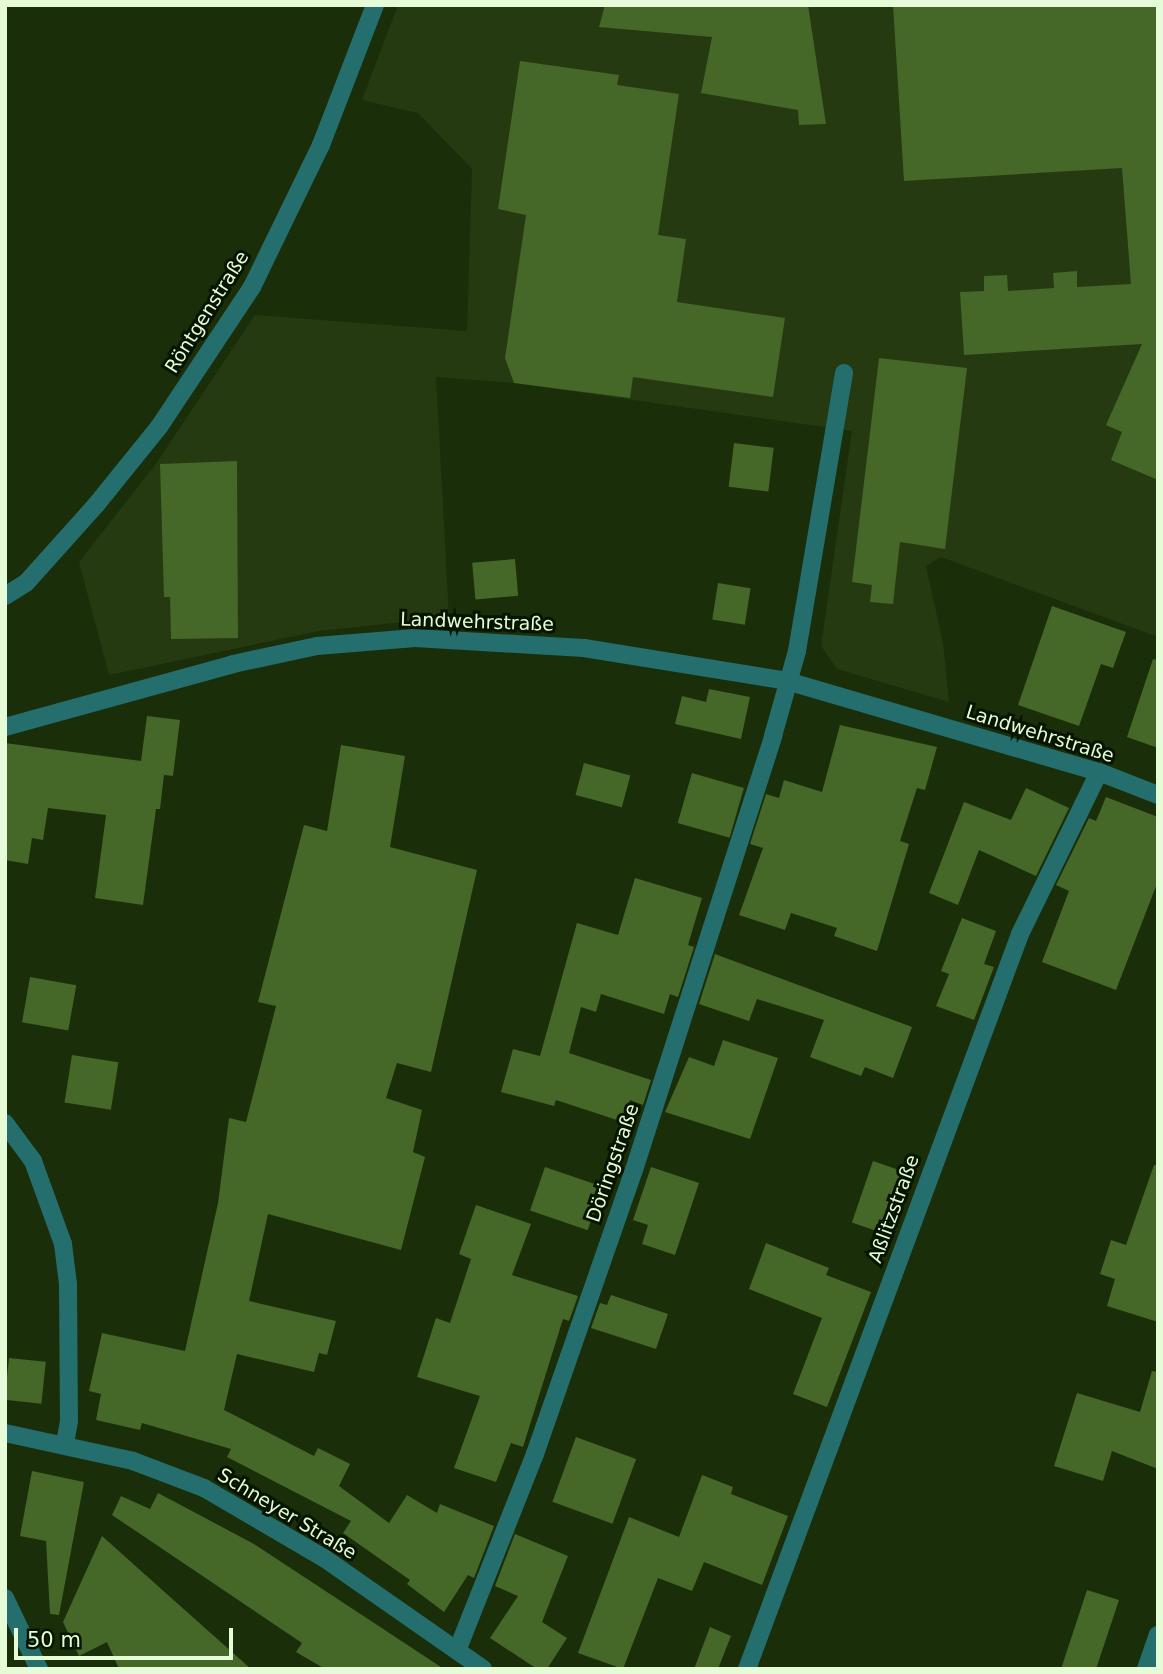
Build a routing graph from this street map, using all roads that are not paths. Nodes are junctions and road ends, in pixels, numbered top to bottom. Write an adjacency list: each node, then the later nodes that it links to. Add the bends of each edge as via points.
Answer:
1 (375, 5): 3 (street, Röntgenstraße, via 321,145 252,287 159,427 26,583)
2 (844, 373): 4 (street, via 797,651)
3 (5, 596)
4 (787, 681): 5 (street, Landwehrstraße, via 584,648 415,638 317,646 257,659); 6 (street, Landwehrstraße); 13 (street, Döringstraße, via 634,1170 535,1454)
5 (5, 727)
6 (1099, 772): 7 (street, Landwehrstraße); 16 (street, Aßlitzstraße, via 1020,934)
7 (1158, 795)
8 (5, 1123): 10 (street, via 33,1161 63,1244 68,1311)
9 (5, 1433): 10 (street, Schneyer Straße)
10 (65, 1443): 13 (street, Schneyer Straße, via 167,1473 236,1504)
11 (5, 1598): 14 (street)
12 (1158, 1635): 17 (street)
13 (457, 1651): 15 (street, Schneyer Straße)
14 (39, 1669)
15 (483, 1669)
16 (747, 1669)
17 (1146, 1669)

